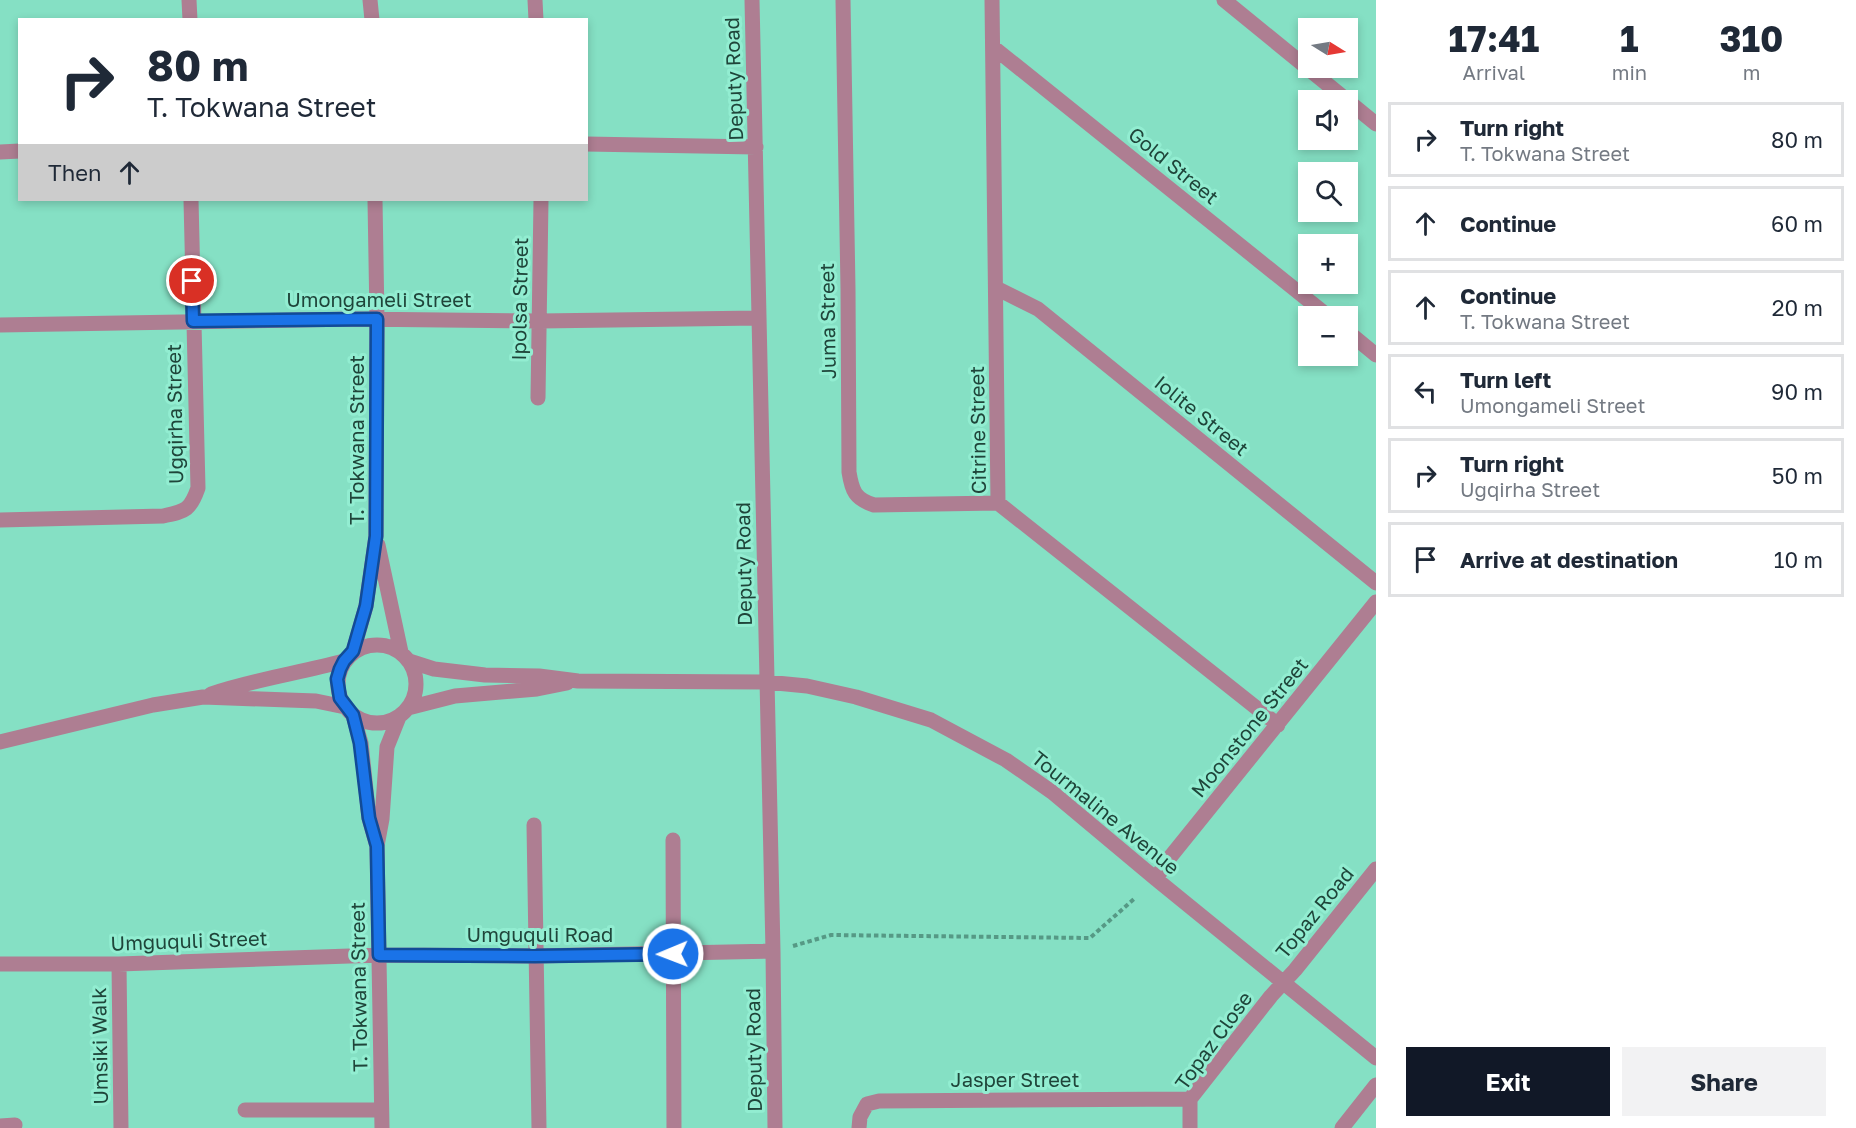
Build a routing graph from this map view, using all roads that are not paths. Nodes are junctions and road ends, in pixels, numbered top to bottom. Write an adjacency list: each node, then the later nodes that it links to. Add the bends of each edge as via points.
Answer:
1 (189, 0): 8 (street)
2 (370, 0): 9 (street)
3 (535, 0): 10 (street)
4 (752, 0): 14 (street, Deputy Road)
5 (843, 0): 30 (street, Juma Street, via 851,485 863,502 874,505)
6 (992, 0): 11 (street, Citrine Street)
7 (1224, 0): 12 (street)
8 (190, 18)
9 (372, 18)
10 (536, 18)
11 (993, 47): 20 (street, Citrine Street); 21 (street, Gold Street)
12 (1376, 124)
13 (588, 144): 14 (street)
14 (756, 147): 22 (street, Deputy Road)
15 (18, 151): 16 (street)
16 (0, 152)
17 (191, 201): 24 (street, Ugqirha Street)
18 (375, 201): 23 (street, T. Tokwana Street)
19 (541, 201): 25 (street, Ipolsa Street)
20 (996, 288): 30 (street, Citrine Street); 33 (street, Iolite Street, via 1038,309)
21 (1316, 306)
22 (758, 318): 25 (street, Umongameli Street); 38 (street, Deputy Road)
23 (377, 319): 24 (street, Umongameli Street); 25 (street, Umongameli Street); 32 (street, T. Tokwana Street)
24 (193, 321): 26 (street, Umongameli Street); 31 (street, Ugqirha Street, via 198,488 185,511 163,516)
25 (540, 321): 29 (street, Ipolsa Street)
26 (0, 325)
27 (1358, 341): 28 (street)
28 (1376, 355)
29 (538, 398)
30 (998, 503): 42 (street, Citrine Street)
31 (0, 520)
32 (376, 536): 35 (street, T. Tokwana Street, via 366,606); 36 (street, T. Tokwana Street)
33 (1376, 583)
34 (1376, 603): 42 (street, Moonstone Street)
35 (349, 656): 36 (street, via 377,644); 39 (street, via 311,670); 40 (street, via 337,679 340,698)
36 (405, 656): 37 (street, via 434,669 459,673); 41 (street, via 415,672 416,684 414,697)
37 (578, 681): 38 (street, Tourmaline Avenue); 41 (street, via 537,690 455,696)
38 (766, 682): 48 (street, Tourmaline Avenue, via 807,686 931,720 1006,760 1052,792); 50 (street, Deputy Road)
39 (203, 697): 40 (street, via 316,701); 43 (street, via 153,705)
40 (349, 711): 41 (street, via 363,721 376,723 388,722); 46 (street, T. Tokwana Street, via 360,743 369,818)
41 (403, 712): 46 (street, T. Tokwana Street, via 387,747)
42 (1278, 725): 48 (street, Moonstone Street)
43 (0, 742)
44 (534, 825): 53 (street)
45 (673, 840): 51 (street)
46 (377, 846): 52 (street, T. Tokwana Street)
47 (1376, 869): 49 (street, Topaz Road)
48 (1156, 879): 56 (street, Tourmaline Avenue)
49 (1371, 886): 56 (street, Topaz Road)
50 (773, 951): 51 (street, Umguquli Road); 66 (street, Deputy Road)
51 (673, 954): 53 (street, Umguquli Road); 65 (street)
52 (379, 955): 53 (street, Umguquli Road); 55 (street, Umguquli Street); 61 (street, T. Tokwana Street)
53 (535, 956): 64 (street)
54 (0, 964): 55 (street, Umguquli Street)
55 (119, 964): 62 (street, Umsiki Walk)
56 (1283, 982): 57 (street, Tourmaline Avenue); 59 (street, Topaz Close)
57 (1376, 1058)
58 (1376, 1084): 69 (street)
59 (1190, 1099): 67 (street, Jasper Street, via 879,1101 867,1104); 68 (street, Topaz Close)
60 (245, 1110): 61 (street)
61 (381, 1110): 63 (street, T. Tokwana Street)
62 (121, 1128)
63 (382, 1128)
64 (539, 1128)
65 (674, 1128)
66 (775, 1128)
67 (859, 1128)
68 (1190, 1128)
69 (1342, 1128)

